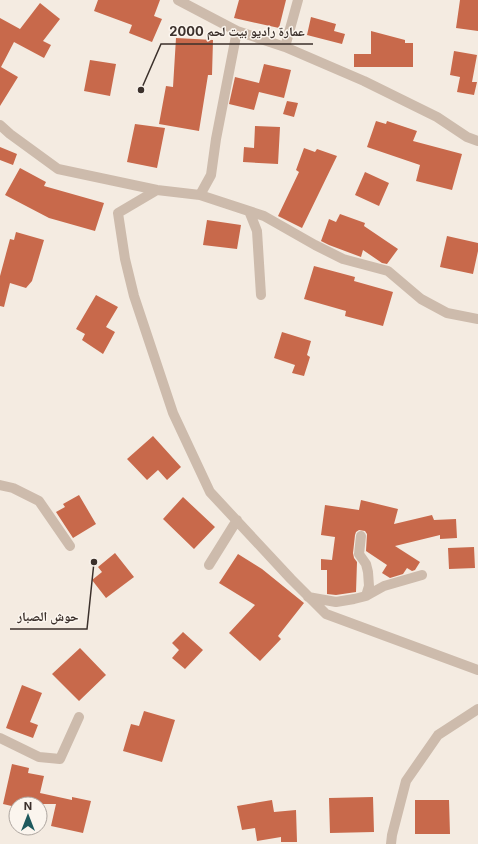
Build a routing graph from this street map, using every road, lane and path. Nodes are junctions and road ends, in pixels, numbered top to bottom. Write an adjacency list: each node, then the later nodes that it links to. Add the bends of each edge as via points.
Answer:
1 (178, 0): 3 (street)
2 (298, 0): 4 (street)
3 (237, 31): 4 (street); 8 (street, via 211,175)
4 (285, 47): 6 (street, via 364,81 437,117 467,137)
5 (0, 125): 7 (street, via 58,169)
6 (478, 141)
7 (157, 190): 8 (street); 13 (street, via 118,213 125,259 134,296 173,413 210,492)
8 (200, 195): 9 (street)
9 (249, 211): 10 (street, via 257,231); 11 (street, via 264,216 343,259 388,271 421,299 447,313)
10 (261, 295)
11 (478, 319)
12 (0, 485): 15 (street, via 39,500)
13 (237, 520): 16 (street); 19 (street)
14 (361, 536): 18 (street, via 359,554 366,564 369,586)
15 (70, 546)
16 (209, 565)
17 (422, 575): 18 (street, via 384,586)
18 (366, 596): 19 (street, via 336,602)
19 (308, 597): 20 (street, via 326,614)
20 (478, 670)
21 (478, 709): 24 (street, via 438,735 406,781)
22 (79, 717): 23 (street, via 60,759 39,757)
23 (0, 738)
24 (391, 844)

